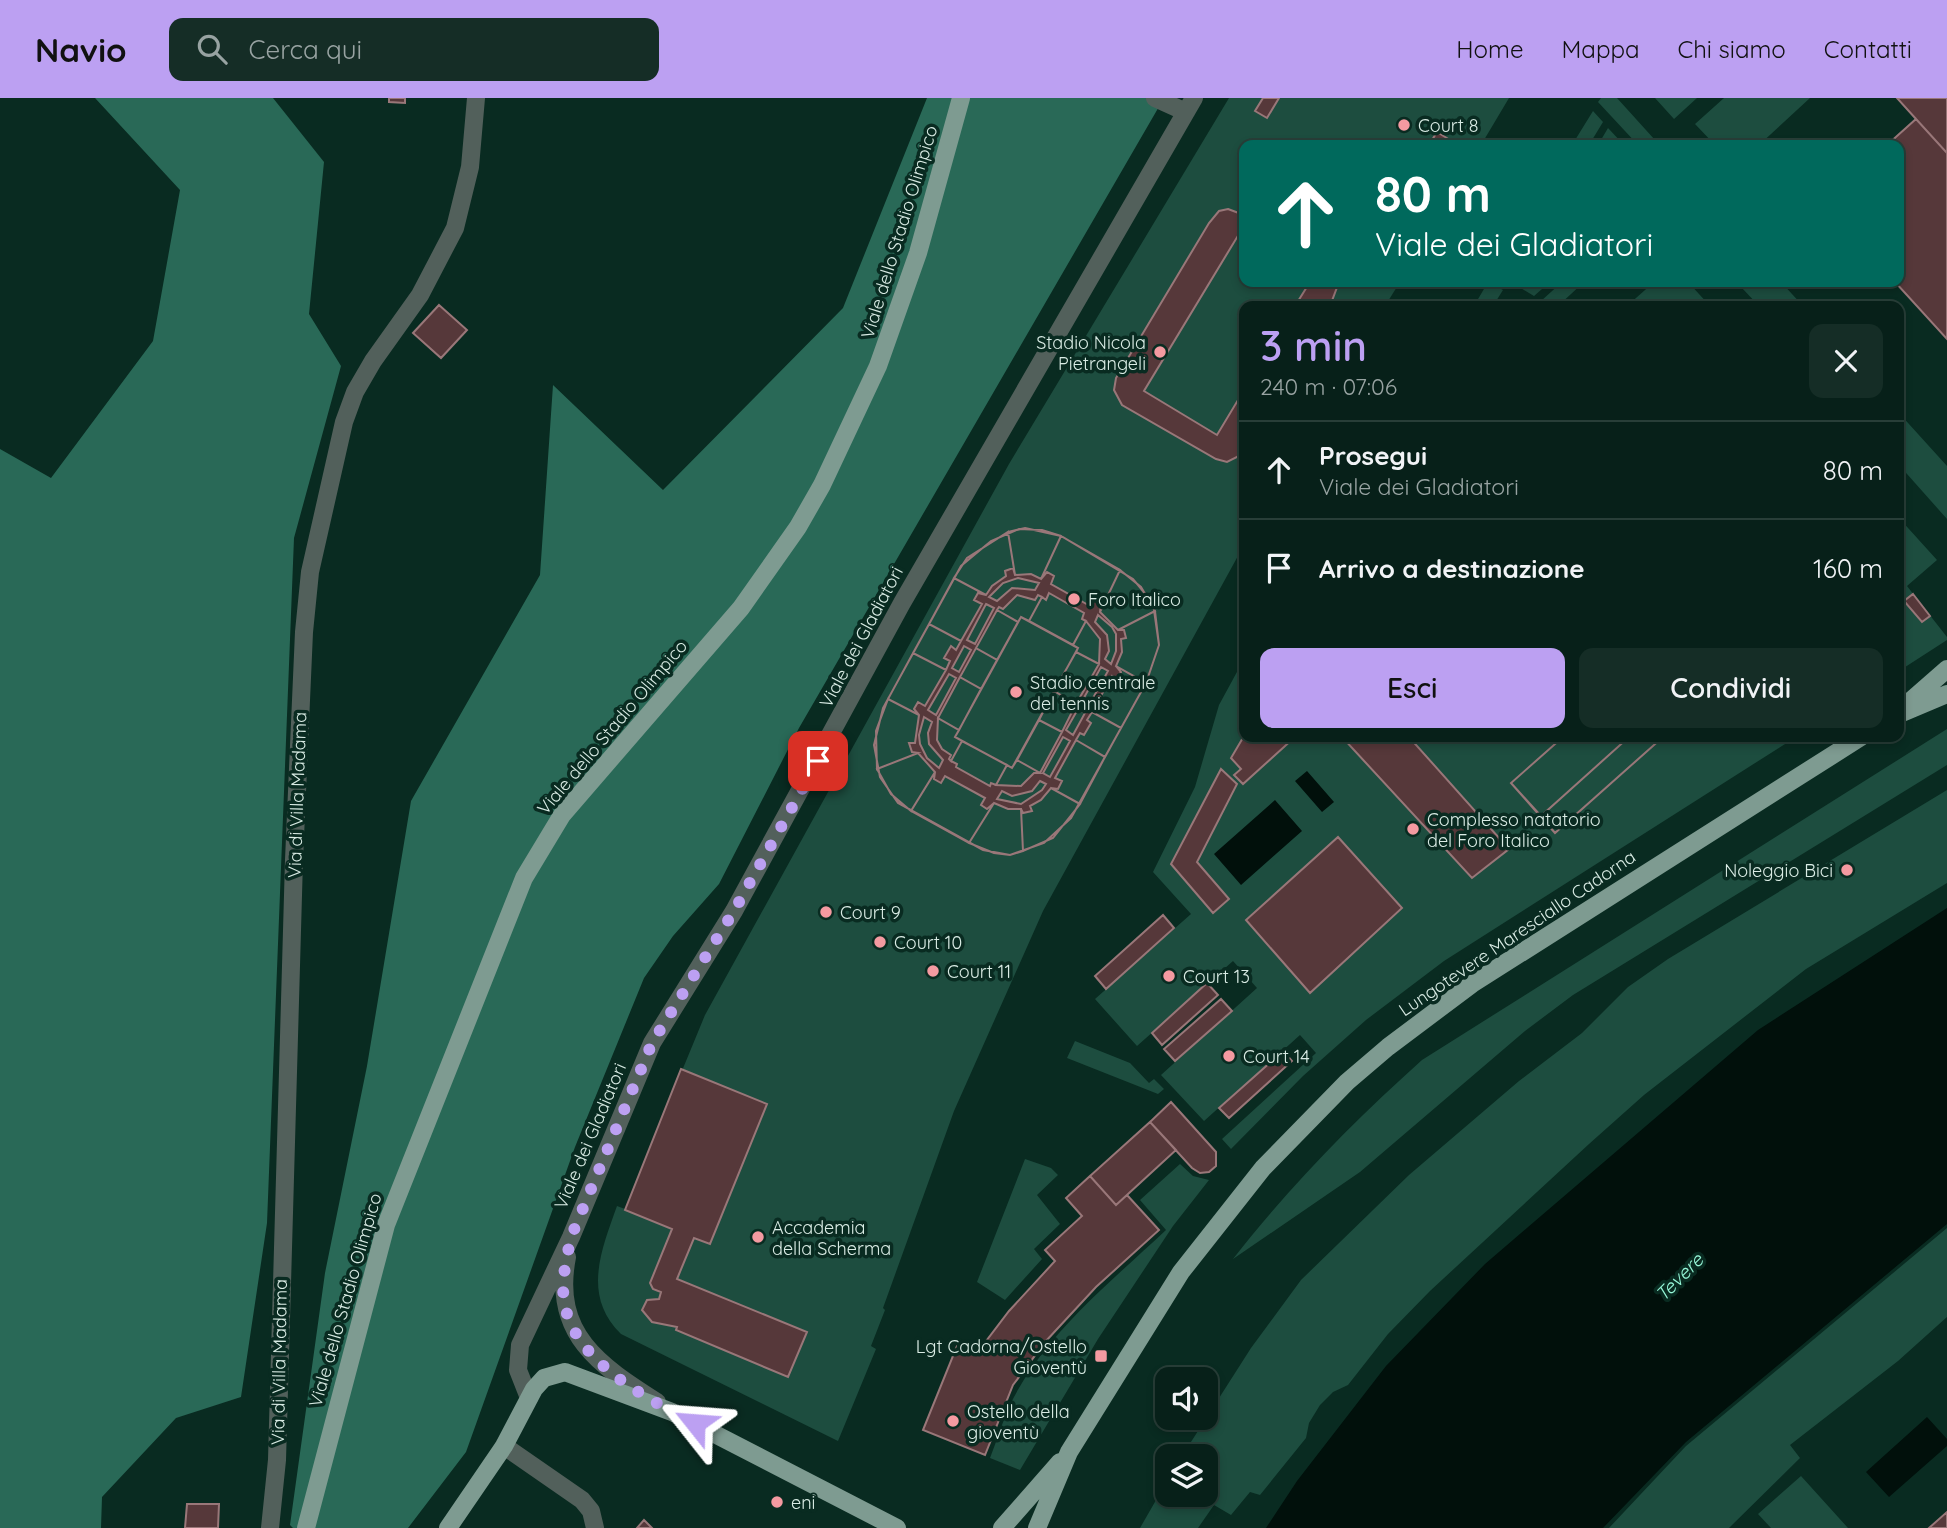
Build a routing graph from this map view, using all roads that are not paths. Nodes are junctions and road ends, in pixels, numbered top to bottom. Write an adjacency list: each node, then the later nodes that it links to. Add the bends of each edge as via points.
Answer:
1 (476, 98): 15 (street, Via di Villa Madama, via 470,167 455,228 420,295 355,392 310,572 294,860 277,1460)
2 (961, 98): 16 (main road, Viale dello Stadio Olimpico, via 918,253 878,366 799,527 762,582 562,815 524,878 386,1225)
3 (1155, 98): 4 (street)
4 (1190, 105): 10 (street, Viale dei Gladiatori, via 902,603 734,911 652,1043)
5 (1947, 669): 7 (main road)
6 (1947, 694): 8 (main road)
7 (1904, 708)
8 (1904, 711)
9 (1853, 742): 14 (main road, Lungotevere Maresciallo Cadorna, via 1472,984 1347,1082 1263,1168 1206,1238 1161,1301)
10 (571, 1237): 11 (street, Viale dei Gladiatori, via 520,1345 518,1370); 12 (street, via 563,1287 573,1327 606,1367)
11 (528, 1398): 12 (main road, via 544,1378 565,1372); 13 (main road)
12 (672, 1412): 19 (main road)
13 (504, 1446): 17 (main road); 18 (street, via 582,1500 591,1511)
14 (1069, 1452): 20 (main road); 21 (main road, Lungotevere Maresciallo Cadorna)
15 (270, 1528)
16 (306, 1528)
17 (448, 1528)
18 (595, 1528)
19 (897, 1528)
20 (1003, 1528)
21 (1037, 1528)

